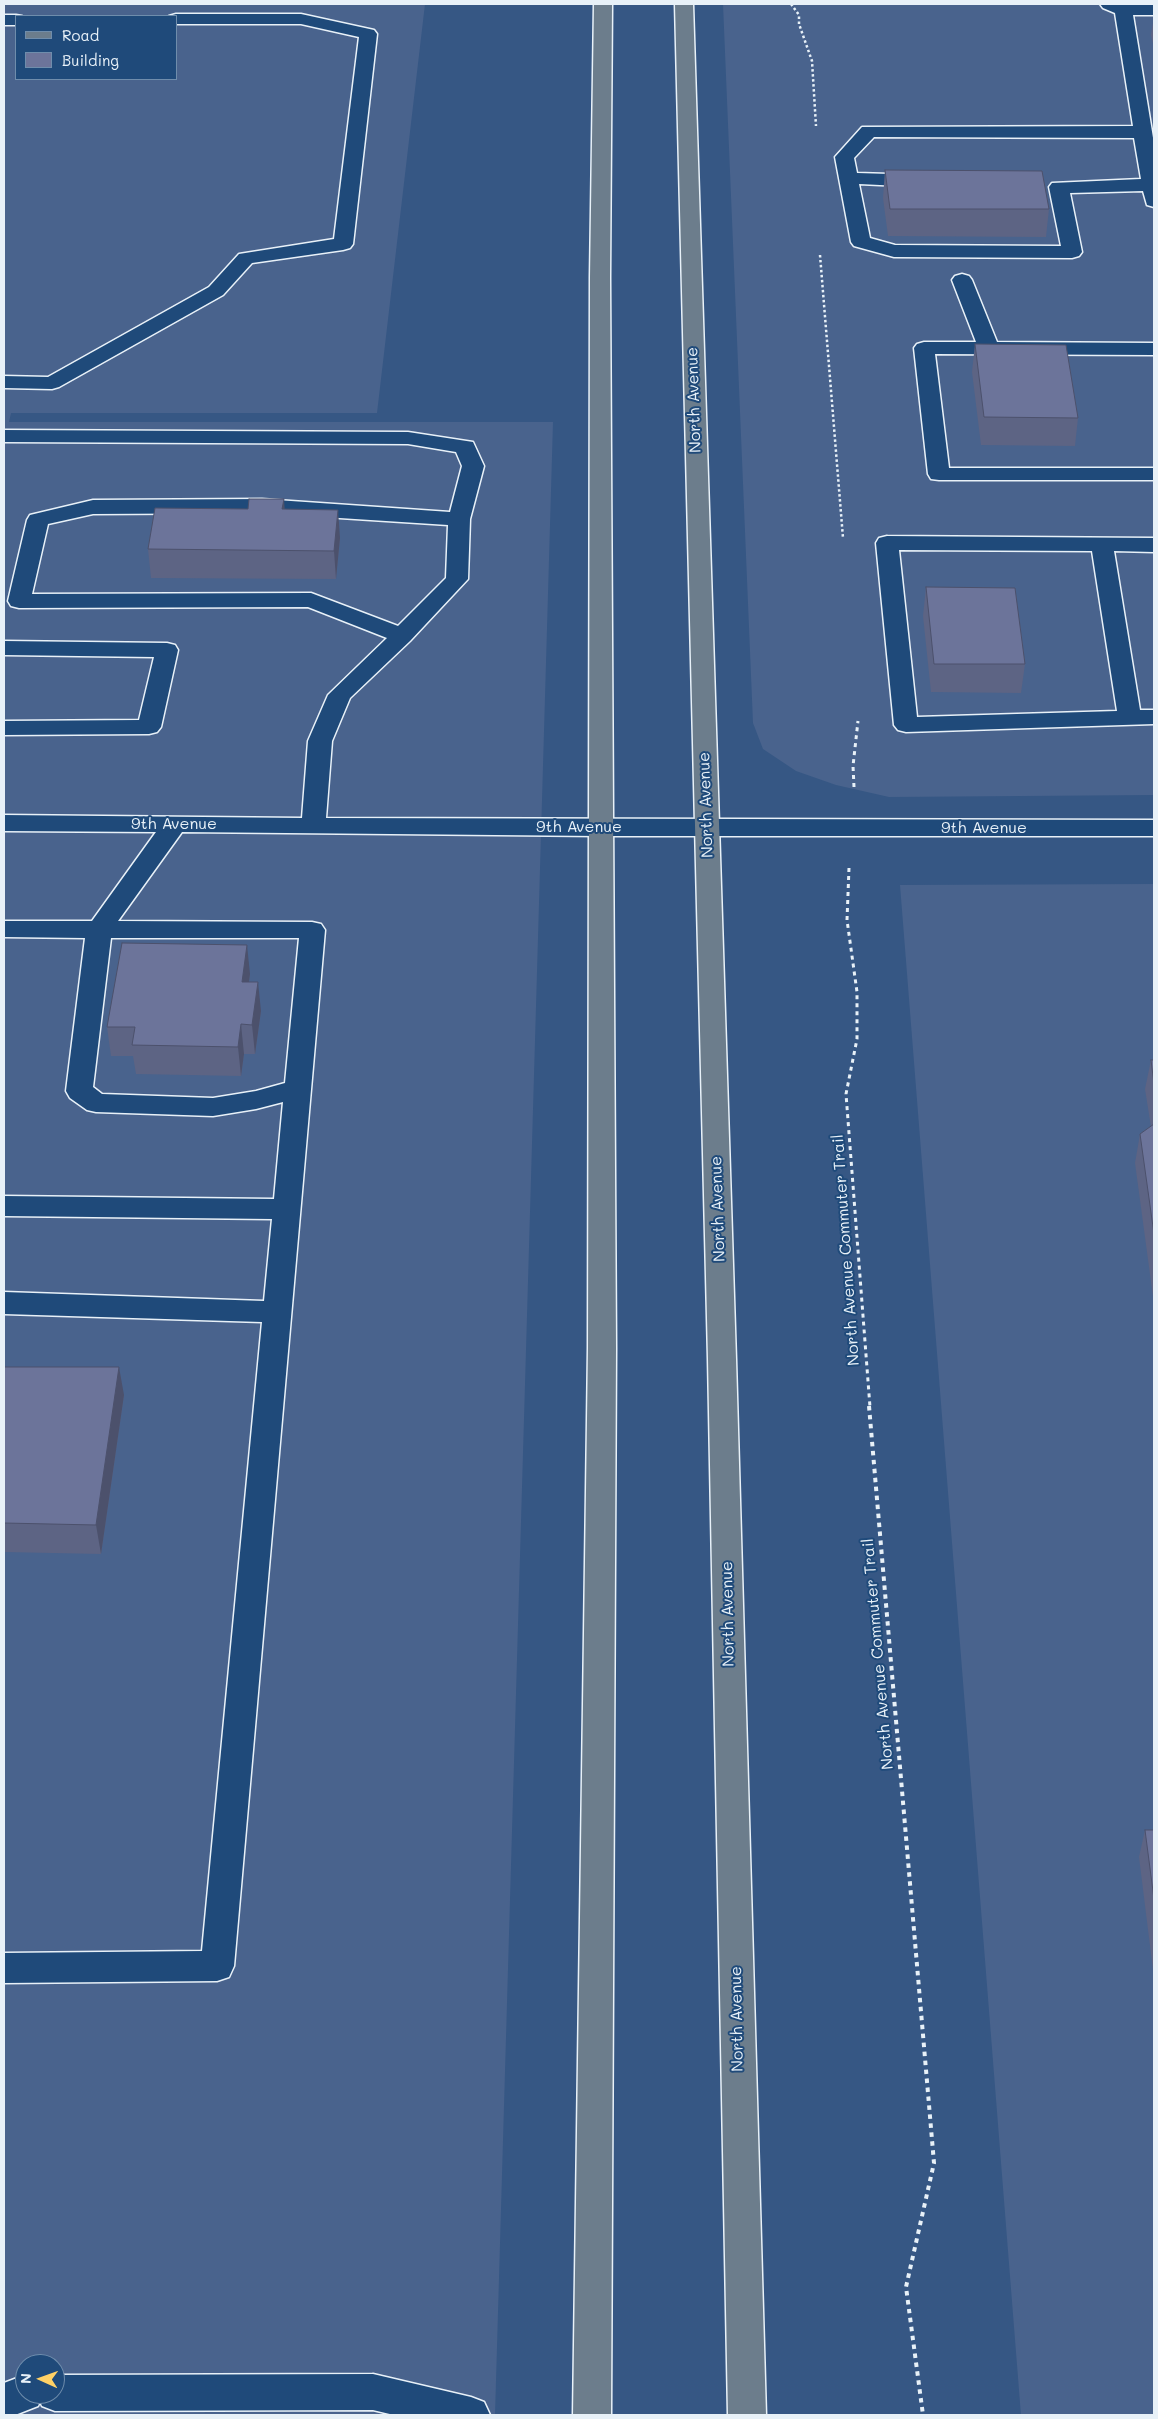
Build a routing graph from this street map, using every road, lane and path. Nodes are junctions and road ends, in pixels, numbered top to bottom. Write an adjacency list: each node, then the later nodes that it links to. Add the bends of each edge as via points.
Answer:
1 (603, 4): 29 (main road)
2 (684, 4): 30 (main road, North Avenue)
3 (1116, 7): 4 (street); 6 (street)
4 (1154, 10)
5 (178, 19): 15 (street, via 301,18 368,34 343,244 246,258 216,292 52,383)
6 (1143, 132): 7 (street, via 869,131 844,157); 9 (street)
7 (848, 178): 8 (street); 9 (street, via 862,242 894,251 1072,252 1050,186)
8 (944, 182)
9 (1153, 193)
10 (820, 260): 12 (path)
11 (962, 280): 13 (street)
12 (825, 303)
13 (989, 348): 14 (street); 17 (street, via 924,348 939,474)
14 (1154, 349)
15 (4, 382)
16 (4, 436): 18 (street, via 408,438 466,447 473,466)
17 (1154, 474)
18 (460, 519): 21 (street, via 457,579); 21 (street, via 262,506 93,507 38,520 19,601 311,600)
19 (1102, 544): 20 (street); 23 (street); 23 (street, via 887,543 906,724)
20 (1154, 545)
21 (402, 636): 28 (street, via 340,695 320,741)
22 (4, 648): 25 (street, via 167,650 148,727)
23 (1130, 718): 24 (street)
24 (1154, 718)
25 (4, 728)
26 (4, 823): 27 (street, 9th Avenue)
27 (175, 824): 28 (street, 9th Avenue); 34 (street)
28 (313, 826): 29 (street, 9th Avenue)
29 (600, 828): 30 (street, 9th Avenue); 44 (main road, via 602,1348)
30 (706, 828): 31 (street, 9th Avenue); 45 (main road, North Avenue, via 722,1359)
31 (1154, 828)
32 (847, 888): 46 (path, North Avenue Commuter Trail, via 847,920 857,992 857,1039 846,1094 934,2163 906,2287)
33 (4, 929): 34 (street)
34 (99, 929): 35 (street, via 312,930); 35 (street, via 79,1091 96,1103 213,1107)
35 (296, 1089): 37 (street)
36 (4, 1206): 37 (street)
37 (286, 1209): 39 (street)
38 (4, 1303): 39 (street)
39 (277, 1312): 40 (street, via 217,1966)
40 (4, 1968)
41 (65, 2393): 42 (street)
42 (372, 2404): 43 (street)
43 (471, 2415)
44 (592, 2415)
45 (746, 2415)
46 (923, 2415)

